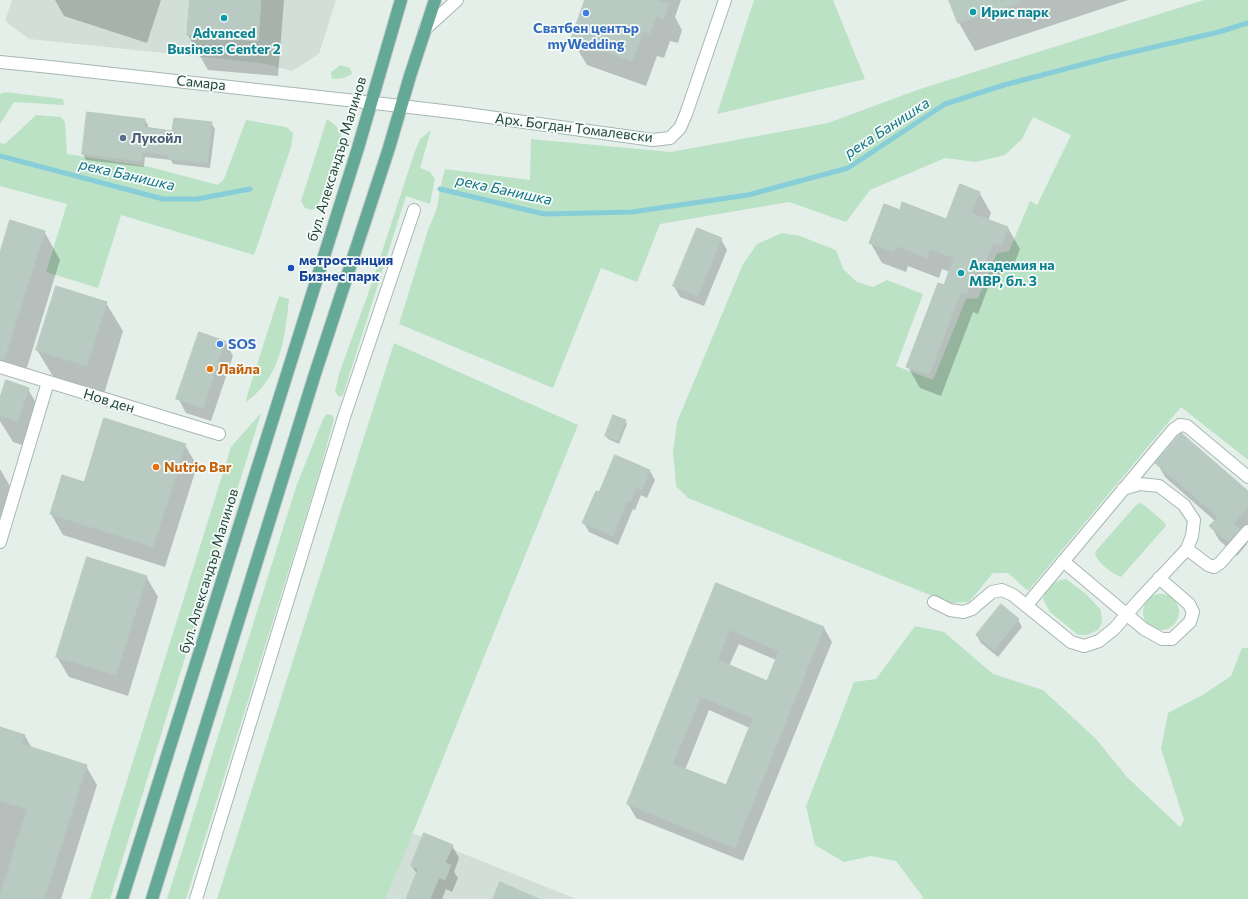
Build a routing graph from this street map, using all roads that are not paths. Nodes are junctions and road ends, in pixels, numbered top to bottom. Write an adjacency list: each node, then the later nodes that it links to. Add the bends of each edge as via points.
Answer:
1 (401, 0): 7 (main road, бул. Александър Малинов)
2 (435, 0): 5 (main road)
3 (457, 0): 5 (street)
4 (725, 0): 8 (street, Арх. Богдан Томалевски, via 686,114 680,128 670,138 652,140)
5 (425, 29): 8 (main road)
6 (0, 62): 7 (street, Самара)
7 (370, 103): 8 (street, Самара); 23 (main road, бул. Александър Малинов)
8 (401, 106): 24 (main road)
9 (414, 210): 25 (street, via 344,416)
10 (0, 367): 11 (street, Нов ден)
11 (48, 382): 12 (street, Нов ден); 16 (street)
12 (219, 434)
13 (1248, 477): 14 (street, via 1188,426 1180,425 1172,430)
14 (1123, 489): 17 (street, via 1140,484 1159,486 1184,505 1194,520); 18 (street)
15 (1248, 531): 17 (street, via 1214,567)
16 (0, 542)
17 (1187, 549): 19 (street)
18 (1063, 561): 21 (street); 22 (street)
19 (1159, 578): 22 (street); 22 (street, via 1189,604 1193,612 1190,622 1172,639 1162,640)
20 (934, 602): 21 (street, via 950,610 963,612 972,609 992,592 1002,590)
21 (1026, 606): 22 (street, via 1071,642 1084,646 1099,641)
22 (1127, 614)
23 (122, 899)
24 (152, 899)
25 (196, 899)

